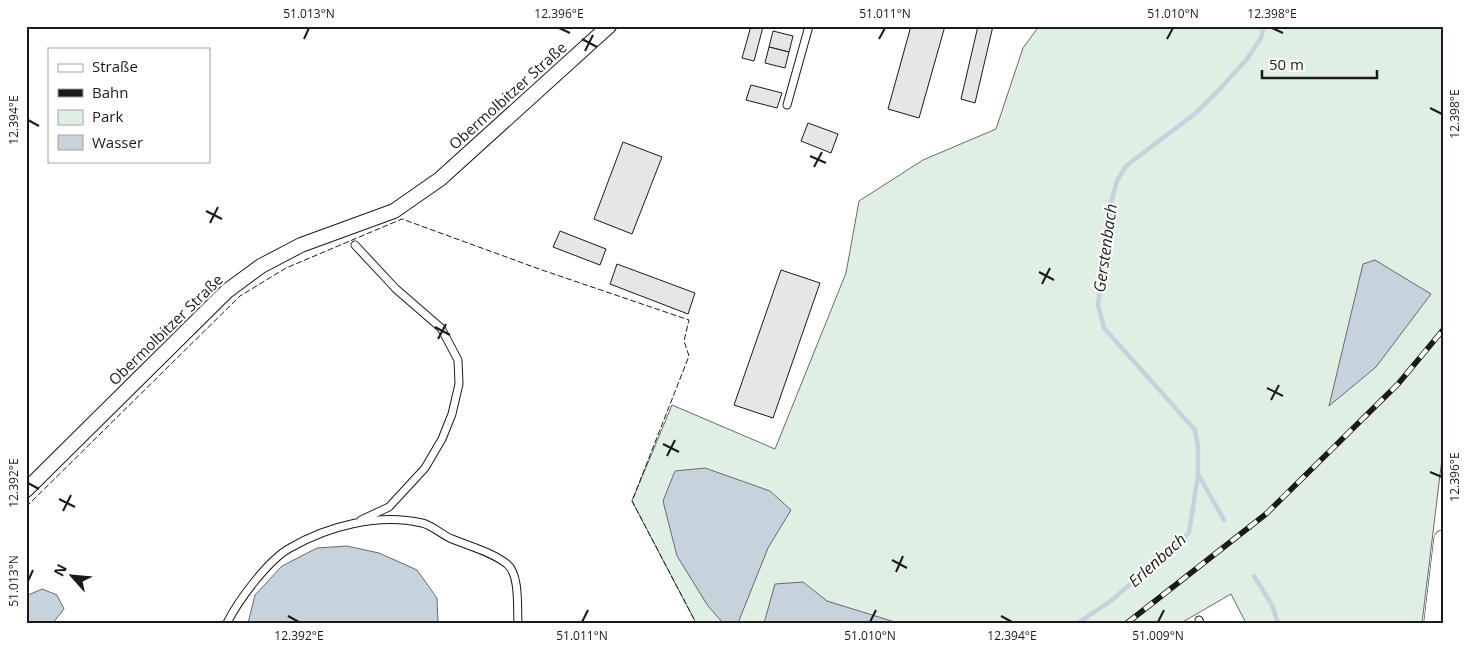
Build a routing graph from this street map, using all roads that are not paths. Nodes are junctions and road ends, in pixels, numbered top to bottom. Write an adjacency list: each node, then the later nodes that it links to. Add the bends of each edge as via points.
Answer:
1 (609, 26): 5 (street, Obermolbitzer Straße, via 440,178 394,211 301,245 261,266 227,291)
2 (809, 26): 3 (lane)
3 (787, 105)
4 (356, 244): 6 (lane, via 396,288 441,328 458,360 458,384 452,414 425,468 389,506)
5 (26, 490)
6 (350, 525): 8 (lane, via 288,548 259,576); 9 (lane, via 380,519 423,523 508,565 515,580)
7 (1443, 539): 10 (street)
8 (227, 623)
9 (518, 623)
10 (1433, 623)

